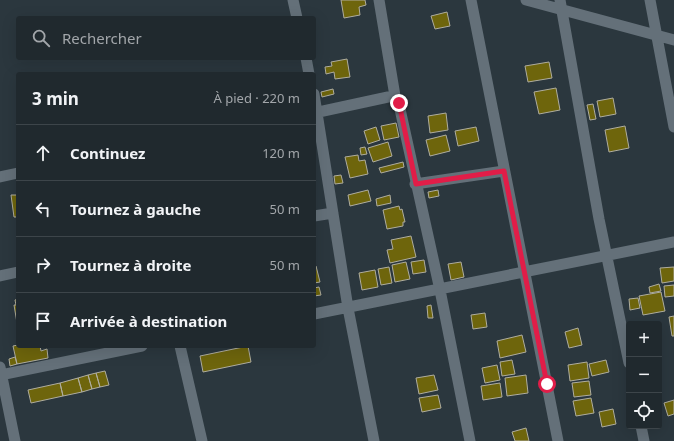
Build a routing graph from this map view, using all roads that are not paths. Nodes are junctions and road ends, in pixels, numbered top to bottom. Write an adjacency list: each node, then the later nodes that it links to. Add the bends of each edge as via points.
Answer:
1 (293, 0): 7 (street)
2 (379, 0): 12 (street)
3 (471, 0): 15 (street)
4 (526, 0): 6 (street)
5 (650, 0): 8 (street)
6 (560, 5): 8 (street); 22 (street)
7 (297, 16)
8 (656, 35): 9 (street); 14 (street)
9 (674, 40)
10 (306, 60): 11 (street)
11 (310, 72)
12 (395, 96): 13 (street); 18 (street, via 400,106)
13 (316, 113): 19 (street)
14 (674, 127)
15 (504, 171): 18 (street); 24 (street)
16 (16, 173): 17 (street)
17 (0, 177)
18 (416, 184): 26 (street)
19 (333, 213): 20 (street); 27 (street)
20 (316, 216)
21 (674, 242): 22 (street)
22 (606, 256): 24 (street); 31 (street)
23 (16, 272): 25 (street)
24 (523, 272): 26 (street); 38 (street)
25 (0, 276)
26 (440, 290): 27 (street); 37 (street)
27 (348, 308): 28 (street); 36 (street)
28 (316, 314)
29 (132, 348): 32 (street)
30 (180, 348): 35 (street)
31 (628, 357)
32 (1, 373): 34 (street)
33 (642, 429): 39 (street)
34 (15, 441)
35 (202, 441)
36 (374, 441)
37 (470, 441)
38 (558, 441)
39 (644, 441)

